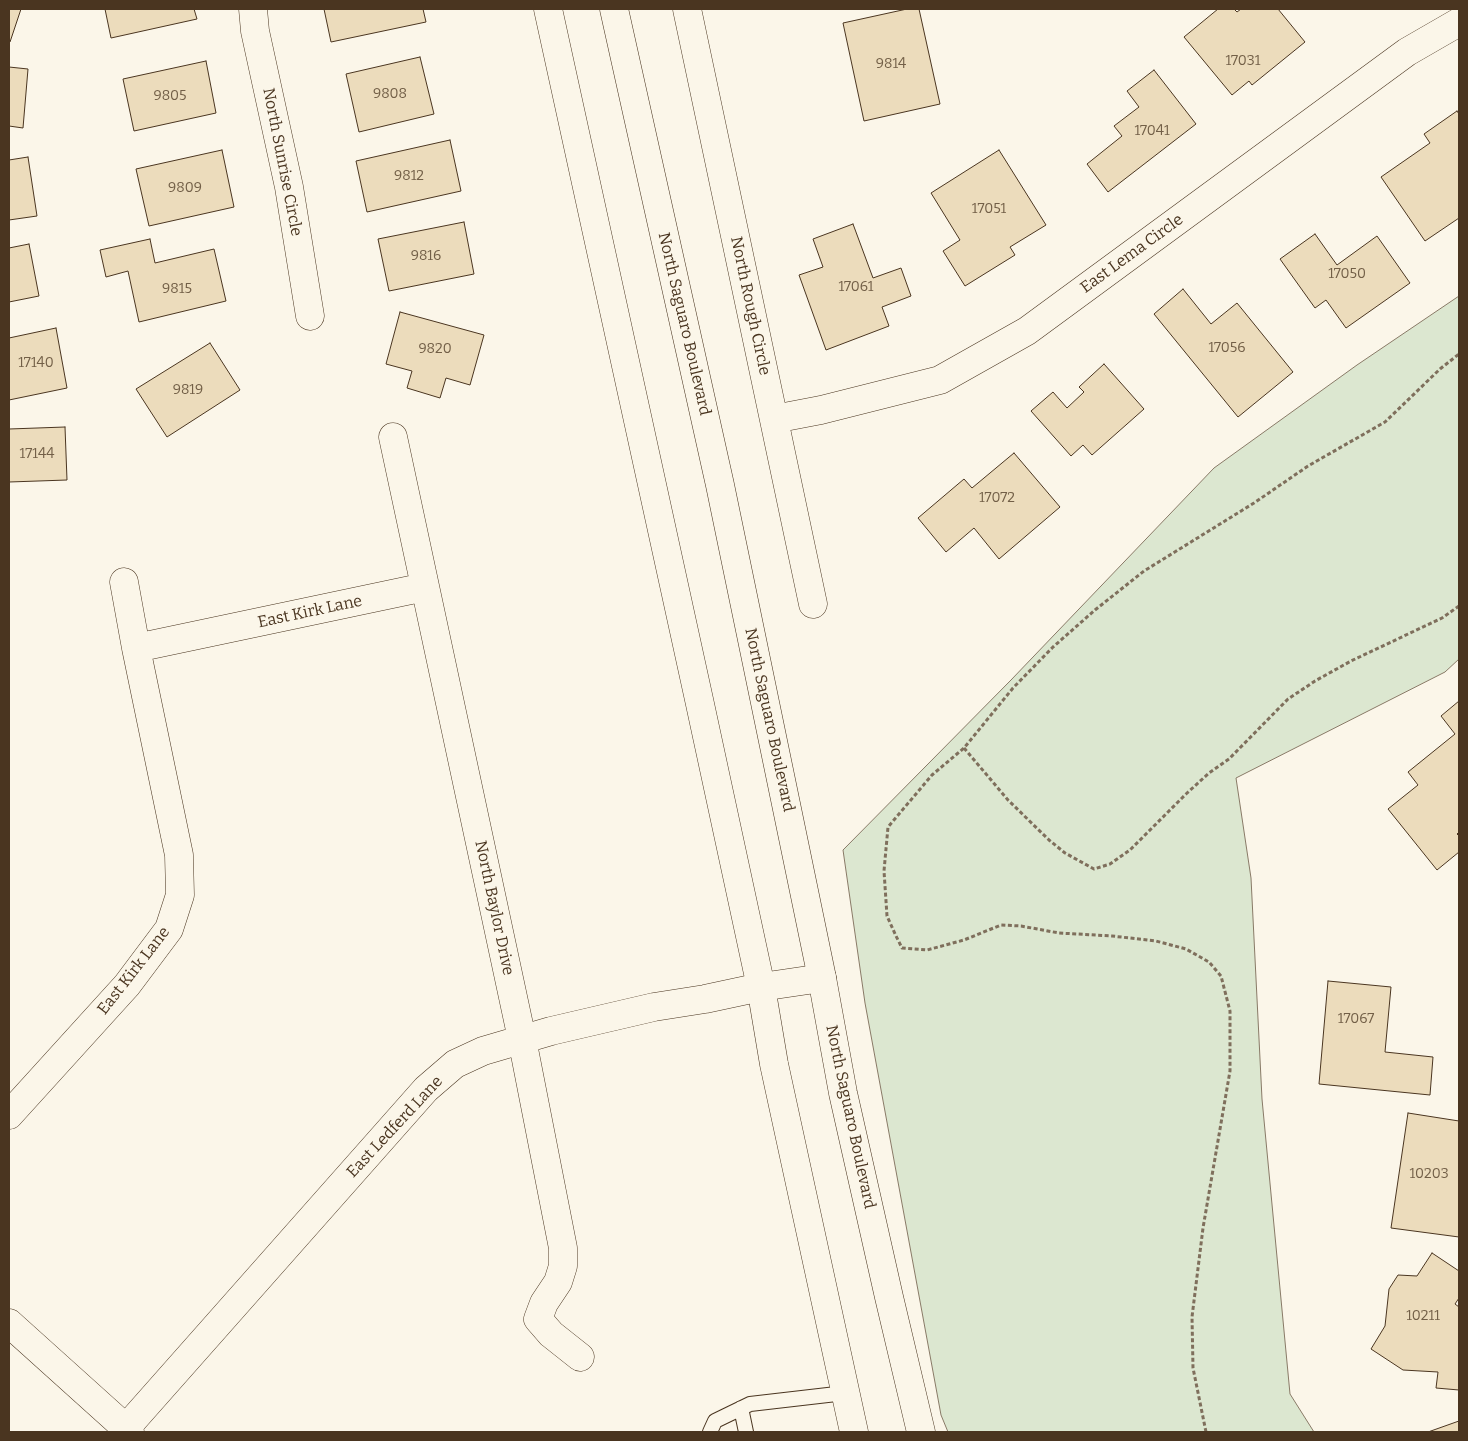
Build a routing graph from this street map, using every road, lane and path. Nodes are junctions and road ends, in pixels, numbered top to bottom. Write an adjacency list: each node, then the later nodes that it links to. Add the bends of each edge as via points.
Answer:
1 (253, 9): 6 (street, North Sunrise Circle, via 289,187)
2 (548, 9): 17 (street)
3 (614, 9): 16 (street, North Saguaro Boulevard, via 720,485)
4 (687, 9): 8 (street, North Rough Circle)
5 (1459, 22): 8 (street, East Lema Circle, via 1407,52 1027,331 940,380)
6 (310, 316)
7 (1459, 354): 15 (path, via 1440,368 1385,422 1308,466 1137,576 1053,647 1013,688)
8 (774, 419): 12 (street, North Rough Circle)
9 (393, 437): 11 (street, North Baylor Drive)
10 (124, 582): 14 (street, East Kirk Lane)
11 (425, 588): 14 (street, East Kirk Lane); 18 (street, North Baylor Drive)
12 (813, 604)
13 (1459, 606): 15 (path, via 1442,618 1351,661 1288,699 1239,750 1186,794 1130,850 1110,864 1094,869 1048,840 1008,800)
14 (136, 648): 19 (street, East Kirk Lane, via 179,855 180,895 169,929 127,985)
15 (964, 748): 29 (path, via 932,775 888,827 884,871 887,916 902,948 927,950 1002,925 1021,926 1059,933 1156,941 1186,949 1209,962 1221,976 1230,1011 1230,1071 1203,1228 1192,1318 1193,1368)
16 (822, 978): 17 (street, East Ledferd Lane); 28 (street, North Saguaro Boulevard, via 843,1093)
17 (761, 987): 18 (street, East Ledferd Lane, via 654,1007); 22 (street, via 774,1064)
18 (522, 1039): 21 (street, North Baylor Drive, via 563,1248 564,1266 538,1319); 24 (street, East Ledferd Lane, via 455,1064 426,1089)
19 (9, 1115)
20 (9, 1323): 24 (street)
21 (580, 1357)
22 (845, 1393): 23 (lane, via 750,1404); 27 (street)
23 (741, 1408): 25 (lane, via 715,1421); 26 (lane)
24 (128, 1430)
25 (710, 1432)
26 (746, 1432)
27 (854, 1432)
28 (921, 1432)
29 (1206, 1432)

